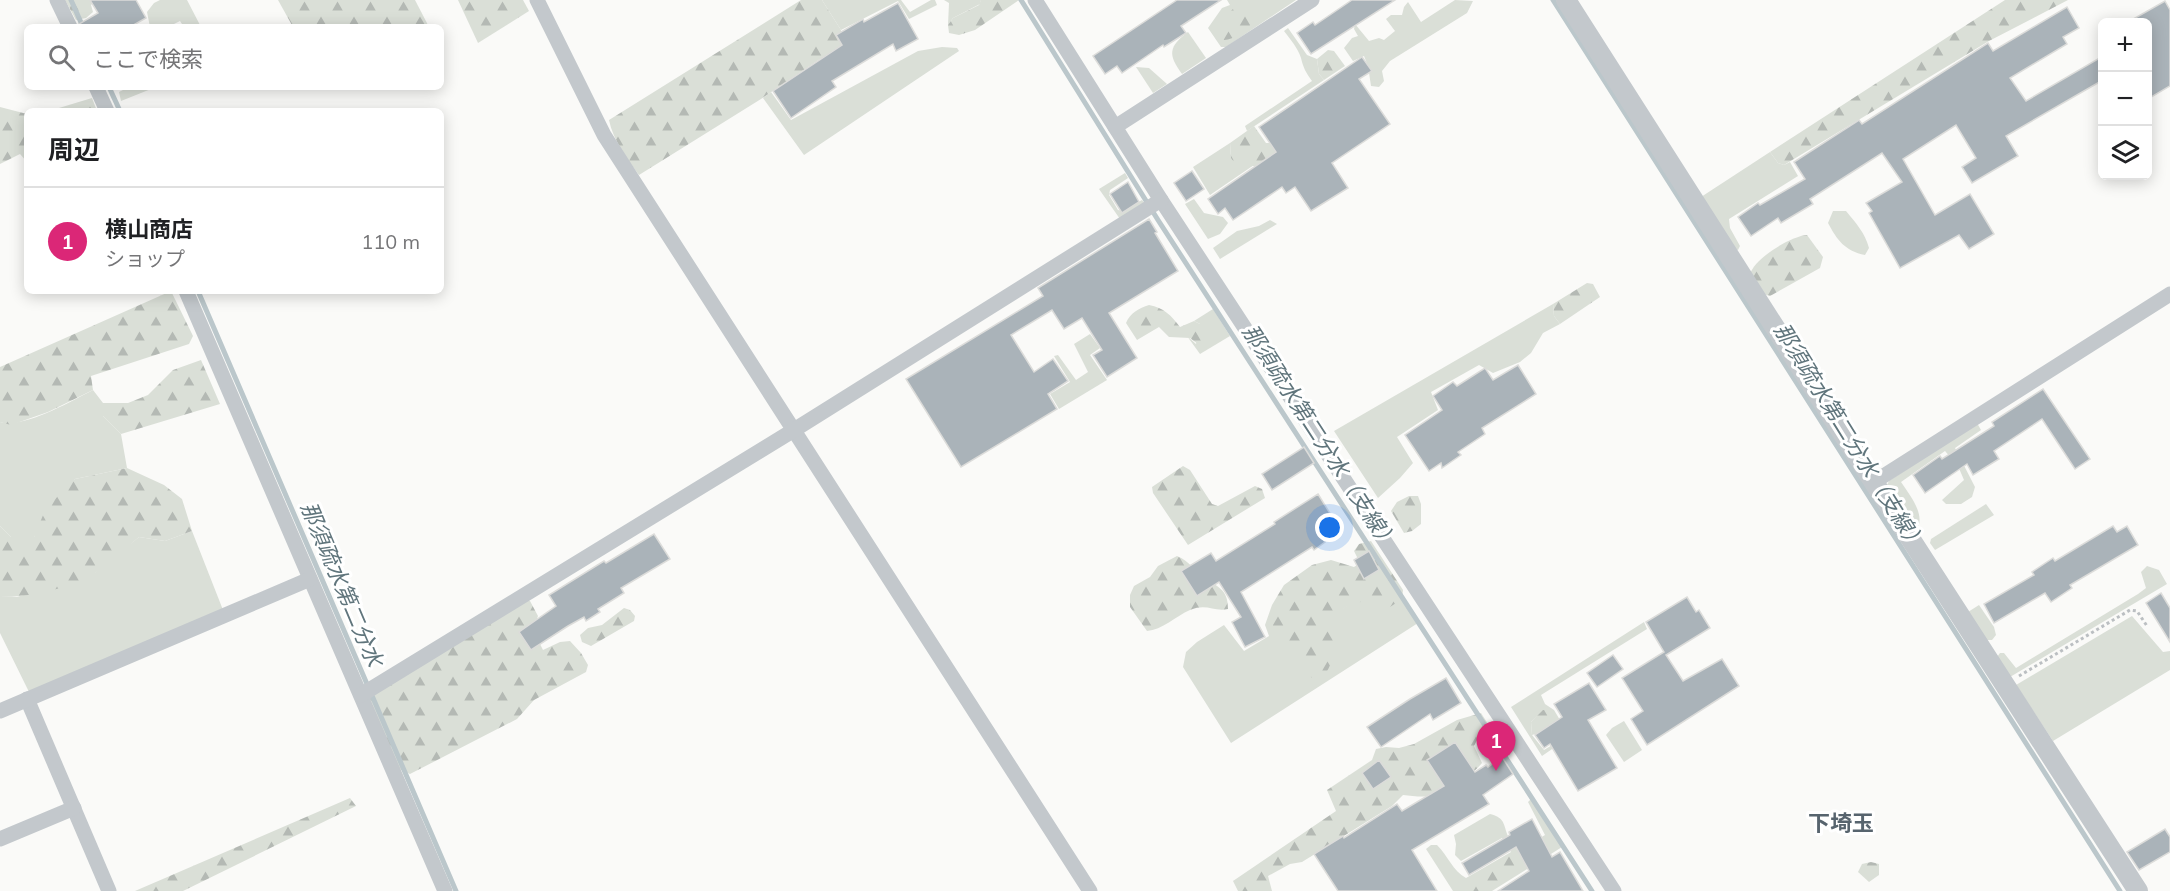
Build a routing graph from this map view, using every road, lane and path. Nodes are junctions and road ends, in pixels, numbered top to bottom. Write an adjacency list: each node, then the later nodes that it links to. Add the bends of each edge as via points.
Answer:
1 (57, 0): 6 (street)
2 (537, 0): 13 (street, via 604,135)
3 (1035, 0): 9 (street)
4 (1312, 0): 9 (street)
5 (1566, 0): 14 (street)
6 (69, 24)
7 (97, 90): 8 (street)
8 (106, 108)
9 (1115, 127): 10 (street)
10 (1161, 200): 13 (street); 26 (street)
11 (187, 294): 15 (street)
12 (2170, 294): 14 (street)
13 (794, 430): 18 (street); 25 (street)
14 (1874, 482): 17 (street)
15 (310, 579): 18 (street); 19 (street)
16 (2147, 626): 17 (path, via 2137,611 2130,610)
17 (2005, 685): 27 (street)
18 (361, 695): 24 (street)
19 (27, 699): 20 (street); 21 (street)
20 (0, 711)
21 (74, 808): 22 (street); 23 (street)
22 (0, 839)
23 (109, 891)
24 (445, 891)
25 (1090, 891)
26 (1614, 891)
27 (2138, 891)

